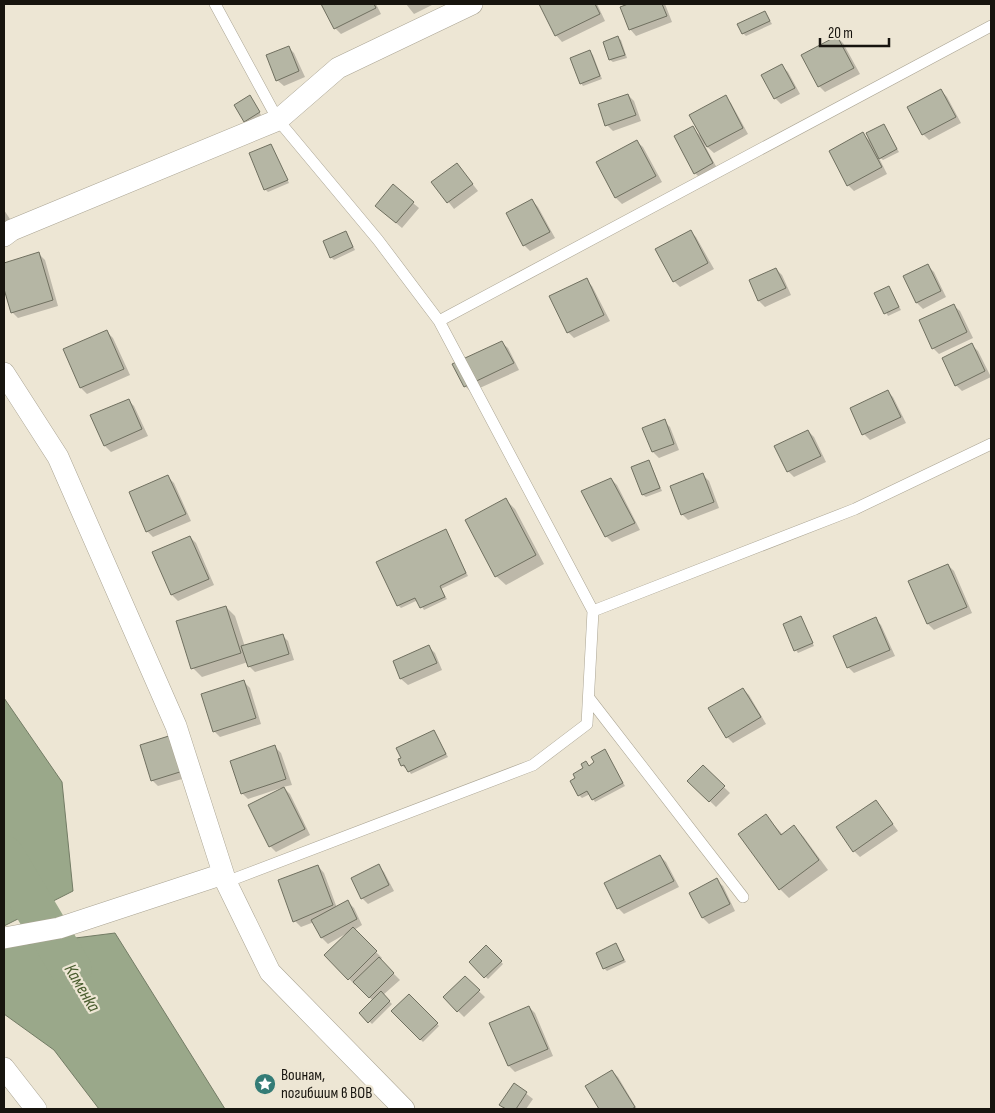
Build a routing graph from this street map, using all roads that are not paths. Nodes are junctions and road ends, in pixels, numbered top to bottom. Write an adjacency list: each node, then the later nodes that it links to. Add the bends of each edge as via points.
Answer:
1 (215, 4): 4 (lane)
2 (472, 4): 4 (street, via 338,68)
3 (991, 26): 6 (lane)
4 (278, 120): 5 (street); 6 (lane, via 378,240)
5 (4, 236)
6 (439, 321): 9 (lane)
7 (4, 373): 11 (street, via 58,457 176,726)
8 (991, 444): 9 (lane, via 855,509)
9 (593, 611): 10 (lane)
10 (589, 698): 11 (lane, via 587,724 533,766); 12 (lane)
11 (224, 878): 13 (street, via 59,928); 16 (street, via 270,972)
12 (743, 897)
13 (14, 937)
14 (4, 1068): 15 (street)
15 (36, 1109)
16 (404, 1109)

